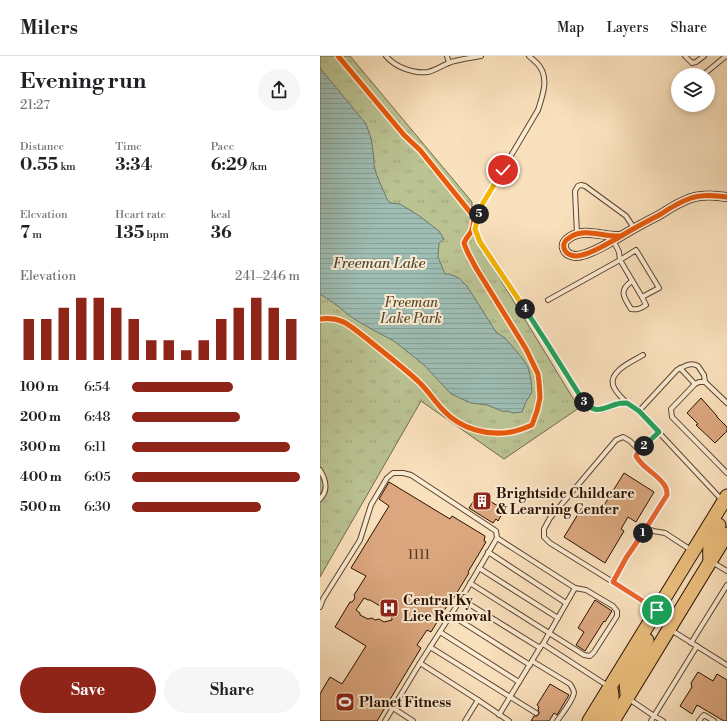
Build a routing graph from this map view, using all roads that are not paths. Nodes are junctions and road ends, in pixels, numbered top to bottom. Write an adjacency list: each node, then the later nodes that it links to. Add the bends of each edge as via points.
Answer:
1 (386, 56): 8 (lane, via 412,72 428,72)
2 (447, 56): 8 (lane)
3 (481, 56): 8 (lane)
4 (529, 56): 22 (lane, via 544,75 542,98 538,110 483,203 475,229 480,242 587,405 600,410)
5 (685, 56): 6 (lane, via 692,63)
6 (704, 56)
7 (726, 56): 9 (lane)
8 (449, 63)
9 (711, 68)
10 (727, 197): 11 (street, via 710,195 691,198)
11 (634, 229): 12 (lane, via 626,216 581,185 575,191); 13 (street)
12 (577, 234): 13 (street, via 591,233); 13 (street, via 564,243 565,251 572,256 586,254)
13 (616, 238): 14 (lane)
14 (620, 260): 15 (lane); 16 (lane, via 636,250 658,288); 17 (lane)
15 (632, 282): 16 (lane); 16 (lane, via 624,289 623,295 630,308 636,310 646,305)
16 (642, 297)
17 (548, 300)
18 (642, 355): 22 (lane, via 620,368 614,376 613,384 617,393)
19 (680, 368): 20 (lane, via 690,364 698,366); 21 (lane); 24 (lane)
20 (705, 382): 21 (lane); 23 (lane)
21 (695, 384): 28 (lane, via 673,406 672,417)
22 (627, 403): 24 (lane)
23 (727, 403)
24 (639, 411): 25 (lane)
25 (659, 432): 26 (lane); 30 (lane)
26 (639, 450): 31 (lane, via 636,456 666,487 667,495); 39 (lane, via 622,437 616,440 550,518 544,529 544,537 550,543)
27 (320, 470): 29 (lane, via 326,490)
28 (727, 473)
29 (320, 499)
30 (726, 503): 35 (main road); 36 (main road, via 711,539)
31 (646, 527): 35 (lane, via 665,533); 39 (lane)
32 (727, 534): 36 (main road)
33 (497, 538): 34 (lane); 42 (lane); 45 (lane, via 496,531 412,475 393,473 387,478 371,505 360,540)
34 (488, 552): 37 (lane); 44 (lane)
35 (691, 555): 46 (main road); 56 (main road, via 698,564 695,574 657,637); 63 (main road, via 690,569 655,625 626,682)
36 (710, 562): 38 (lane); 49 (main road)
37 (479, 568): 40 (lane); 48 (lane)
38 (727, 572)
39 (613, 582): 46 (lane)
40 (470, 583): 43 (lane); 51 (lane)
41 (727, 585): 52 (lane)
42 (575, 588): 44 (lane); 51 (lane, via 586,590 613,606 617,616 590,656 584,655)
43 (461, 599): 47 (lane); 53 (lane)
44 (566, 603): 48 (lane)
45 (320, 607)
46 (657, 610): 61 (main road)
47 (451, 615): 50 (lane); 58 (lane)
48 (558, 618): 51 (lane)
49 (669, 629): 52 (lane); 56 (main road)
50 (440, 632): 55 (lane); 60 (lane)
51 (549, 633): 53 (lane)
52 (691, 643): 54 (lane)
53 (542, 646): 58 (lane); 61 (lane)
54 (697, 646): 59 (lane); 68 (lane)
55 (430, 647): 57 (lane); 62 (lane)
56 (656, 649): 63 (main road)
57 (420, 663): 64 (lane); 65 (lane)
58 (531, 663): 60 (lane); 73 (lane, via 573,688 574,692)
59 (727, 665)
60 (519, 682): 62 (lane)
61 (610, 687): 74 (main road); 75 (main road, via 612,703)
62 (510, 697): 66 (lane); 67 (lane)
63 (627, 698): 68 (lane); 76 (main road)
64 (478, 700): 67 (lane); 71 (lane)
65 (393, 708): 69 (lane); 70 (lane)
66 (536, 713)
67 (499, 715): 72 (lane)
68 (654, 716): 77 (lane); 78 (lane)
69 (385, 721)
70 (413, 721)
71 (465, 721)
72 (509, 721)
73 (557, 721)
74 (589, 721)
75 (602, 721)
76 (613, 721)
77 (651, 721)
78 (663, 721)
79 (699, 721): 80 (lane, via 704,715)
80 (714, 721)

